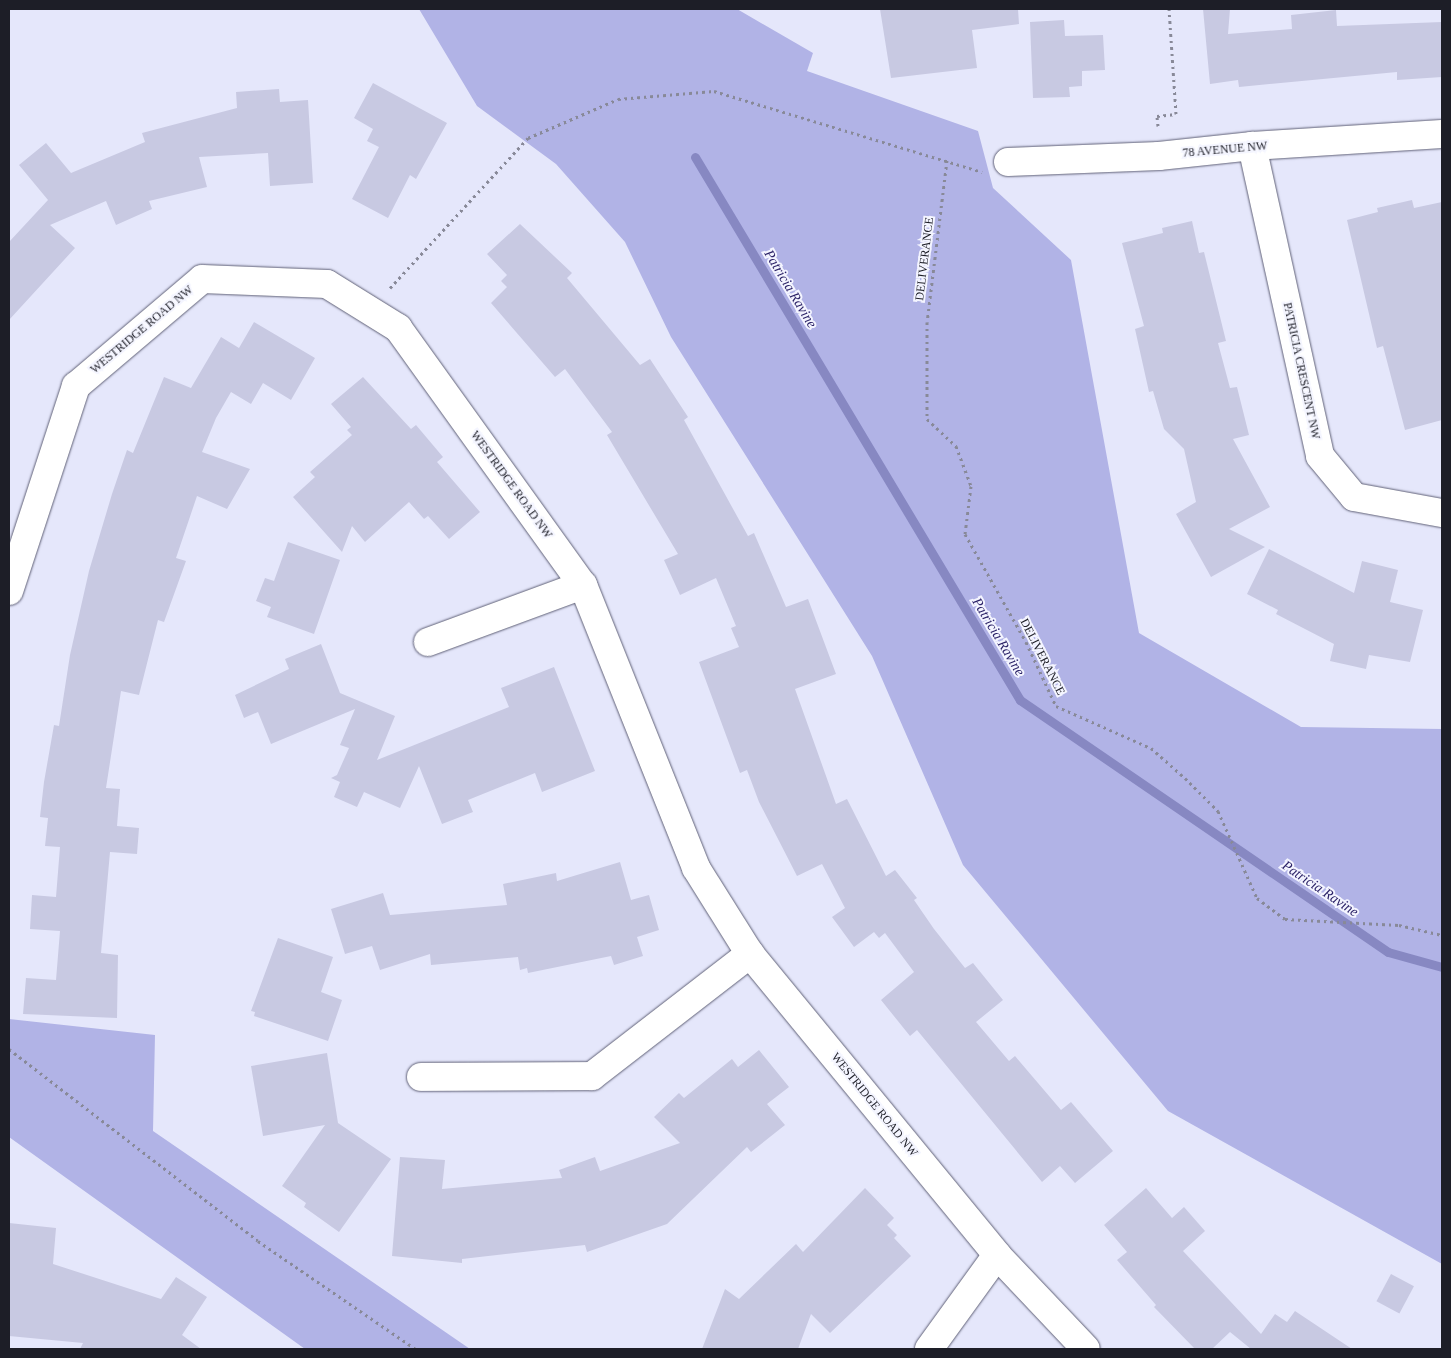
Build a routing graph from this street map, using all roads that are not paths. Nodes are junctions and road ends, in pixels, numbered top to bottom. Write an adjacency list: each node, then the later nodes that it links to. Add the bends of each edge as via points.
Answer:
1 (1442, 134): 2 (street, 78 AVENUE NW)
2 (1252, 146): 3 (street, 78 AVENUE NW, via 1159,156); 4 (street, PATRICIA CRESCENT NW, via 1320,456 1354,497)
3 (1008, 162)
4 (1442, 513)
5 (583, 585): 6 (street, WESTRIDGE ROAD NW, via 398,328 327,284 202,279 76,386); 7 (street); 8 (street, WESTRIDGE ROAD NW, via 696,868)
6 (9, 592)
7 (428, 642)
8 (750, 954): 9 (street, via 592,1076); 10 (street, WESTRIDGE ROAD NW)
9 (421, 1077)
10 (997, 1255): 11 (street); 12 (street, WESTRIDGE ROAD NW)
11 (928, 1349)
12 (1086, 1349)

